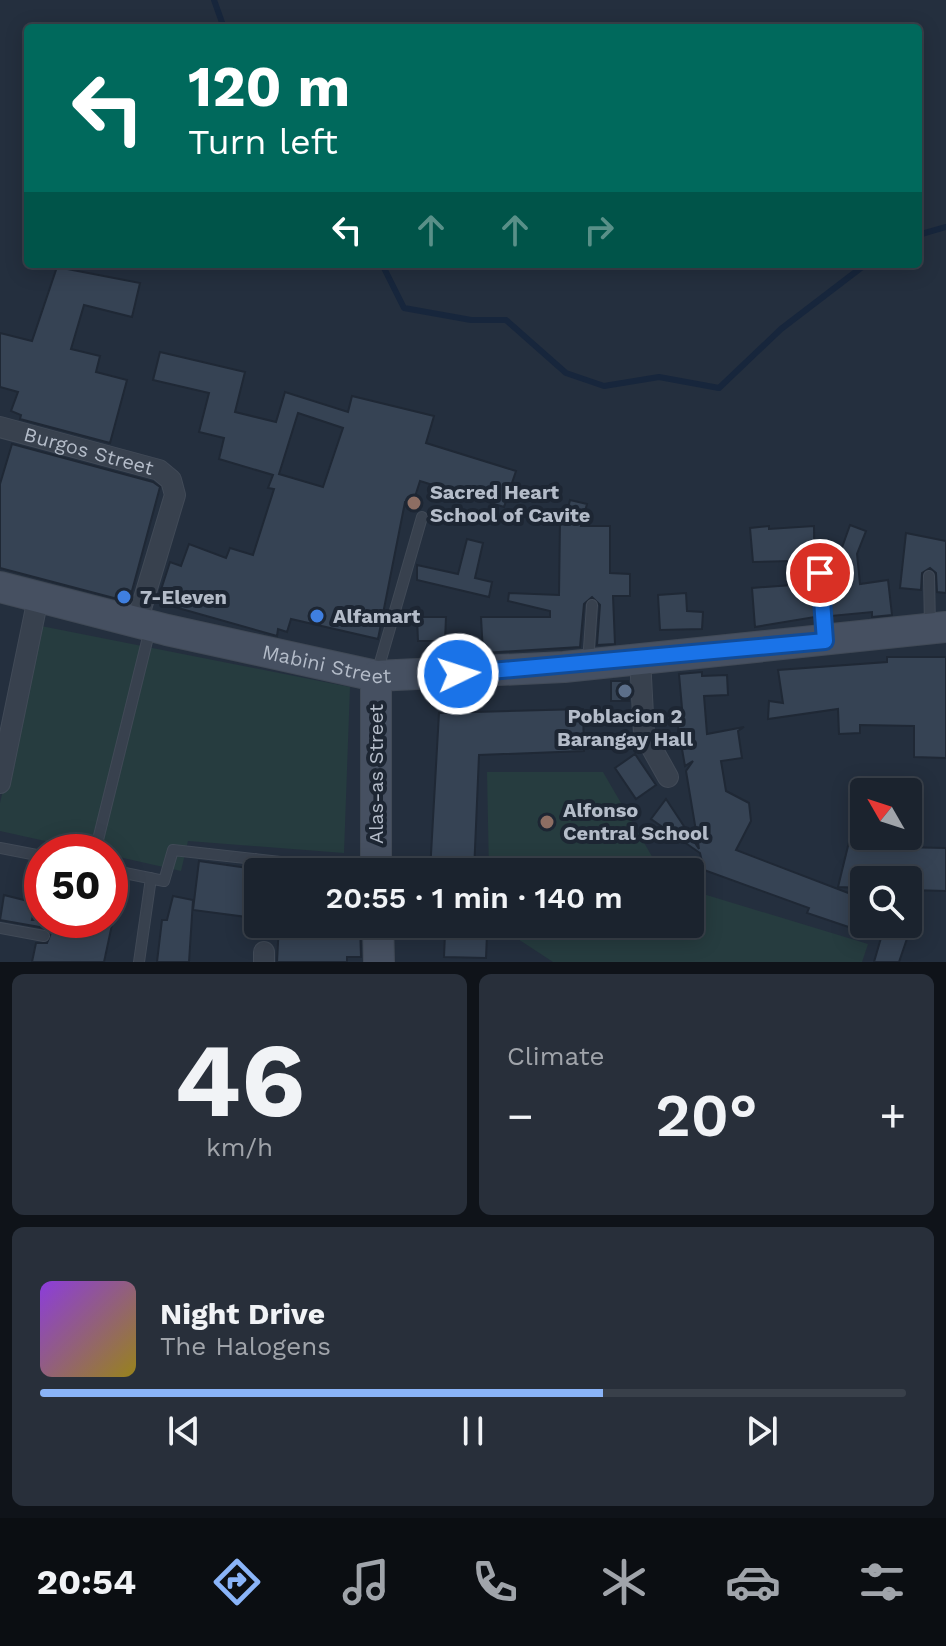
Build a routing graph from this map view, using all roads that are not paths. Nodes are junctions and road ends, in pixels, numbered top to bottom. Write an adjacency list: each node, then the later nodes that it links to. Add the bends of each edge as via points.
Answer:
1 (0, 427): 8 (street, Burgos Street, via 159,470 171,480 175,495)
2 (422, 517): 13 (lane)
3 (820, 573): 10 (lane)
4 (929, 576): 9 (lane)
5 (0, 587): 6 (main road, Mabini Street)
6 (38, 598): 8 (main road, Mabini Street); 15 (street)
7 (592, 605): 12 (lane)
8 (144, 624): 13 (main road, Mabini Street); 16 (lane)
9 (938, 628): 10 (main road, Mabini Street)
10 (825, 641): 11 (main road, Mabini Street)
11 (640, 658): 12 (main road, Mabini Street); 14 (street, via 644,734)
12 (588, 665): 13 (main road, Mabini Street)
13 (376, 676): 20 (main road, Alas-as Street)
14 (668, 777)
15 (0, 783)
16 (99, 834)
17 (0, 848): 18 (lane)
18 (24, 853)
19 (247, 858): 22 (lane, via 173,850 164,881)
20 (374, 858)
21 (128, 874): 22 (lane)
22 (151, 878): 26 (lane)
23 (0, 928): 24 (lane)
24 (24, 932)
25 (378, 938): 27 (main road)
26 (139, 962)
27 (379, 962)

